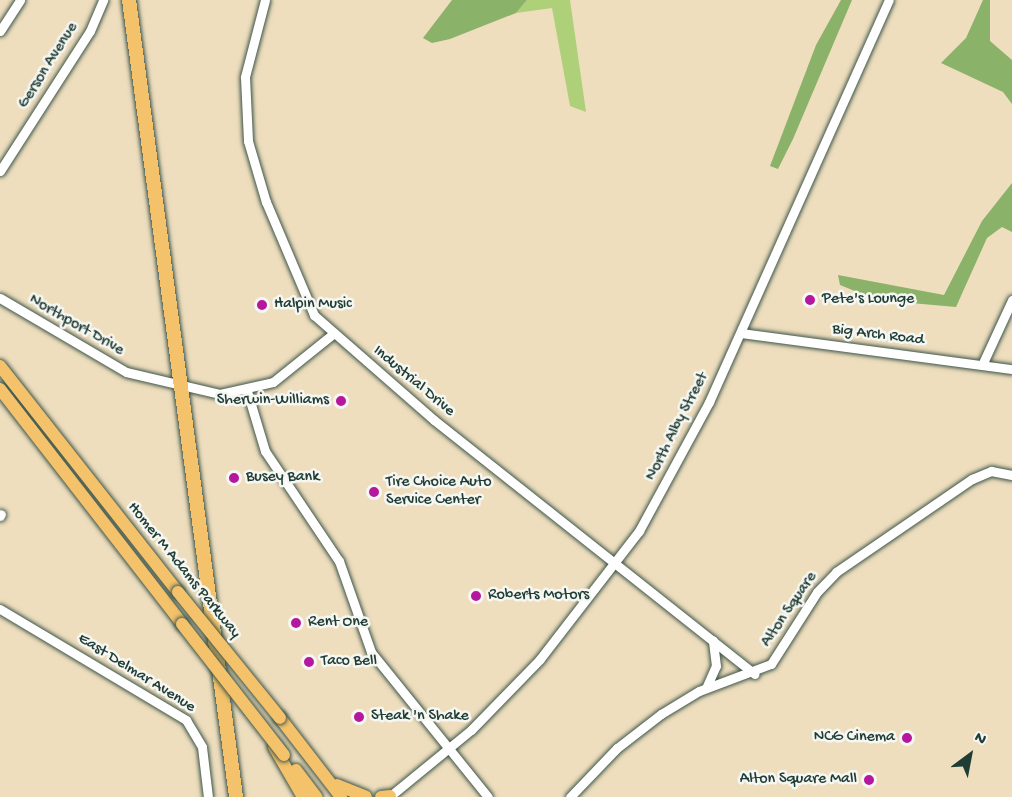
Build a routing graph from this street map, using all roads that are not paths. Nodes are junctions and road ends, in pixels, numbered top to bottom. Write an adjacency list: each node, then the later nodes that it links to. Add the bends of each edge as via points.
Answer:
1 (20, 0): 6 (street)
2 (129, 0): 15 (highway)
3 (265, 0): 11 (street, Industrial Drive, via 245,77 251,158 309,308)
4 (890, 0): 10 (street, North Alby Street)
5 (102, 3): 7 (street, Gerson Avenue)
6 (0, 31)
7 (0, 171)
8 (0, 298): 15 (street, Northport Drive, via 110,365)
9 (1012, 300): 12 (street)
10 (741, 333): 12 (street, Big Arch Road); 19 (street, North Alby Street, via 687,448)
11 (333, 334): 17 (street, Northport Drive, via 284,375); 19 (street, Industrial Drive, via 434,420)
12 (982, 365): 14 (street, Big Arch Road)
13 (0, 366): 26 (main road, Homer M Adams Parkway, bridge)
14 (1012, 369)
15 (181, 388): 17 (street, Northport Drive); 28 (highway)
16 (0, 389): 24 (main road, Homer M Adams Parkway, bridge)
17 (247, 391): 25 (street, via 265,451 339,561 364,640)
18 (1012, 475): 22 (street, Alton Square, via 991,471 972,479 836,572 817,591 777,658)
19 (617, 563): 21 (street, Industrial Drive); 25 (street, North Alby Street, via 540,659)
20 (0, 609): 27 (street, East Delmar Avenue, via 186,720 202,747)
21 (713, 640): 22 (street, Industrial Drive); 23 (street, via 716,666)
22 (755, 674): 23 (street, Alton Square)
23 (706, 688): 35 (street, Alton Square, via 625,741)
24 (263, 728): 29 (main road); 30 (main road, Homer M Adams Parkway, bridge)
25 (447, 748): 33 (street, North Alby Street); 34 (street)
26 (327, 778): 31 (main road, Homer M Adams Parkway); 32 (main road)
27 (208, 797)
28 (236, 797)
29 (303, 797)
30 (316, 797)
31 (341, 797)
32 (366, 797)
33 (387, 797)
34 (488, 797)
35 (570, 797)

